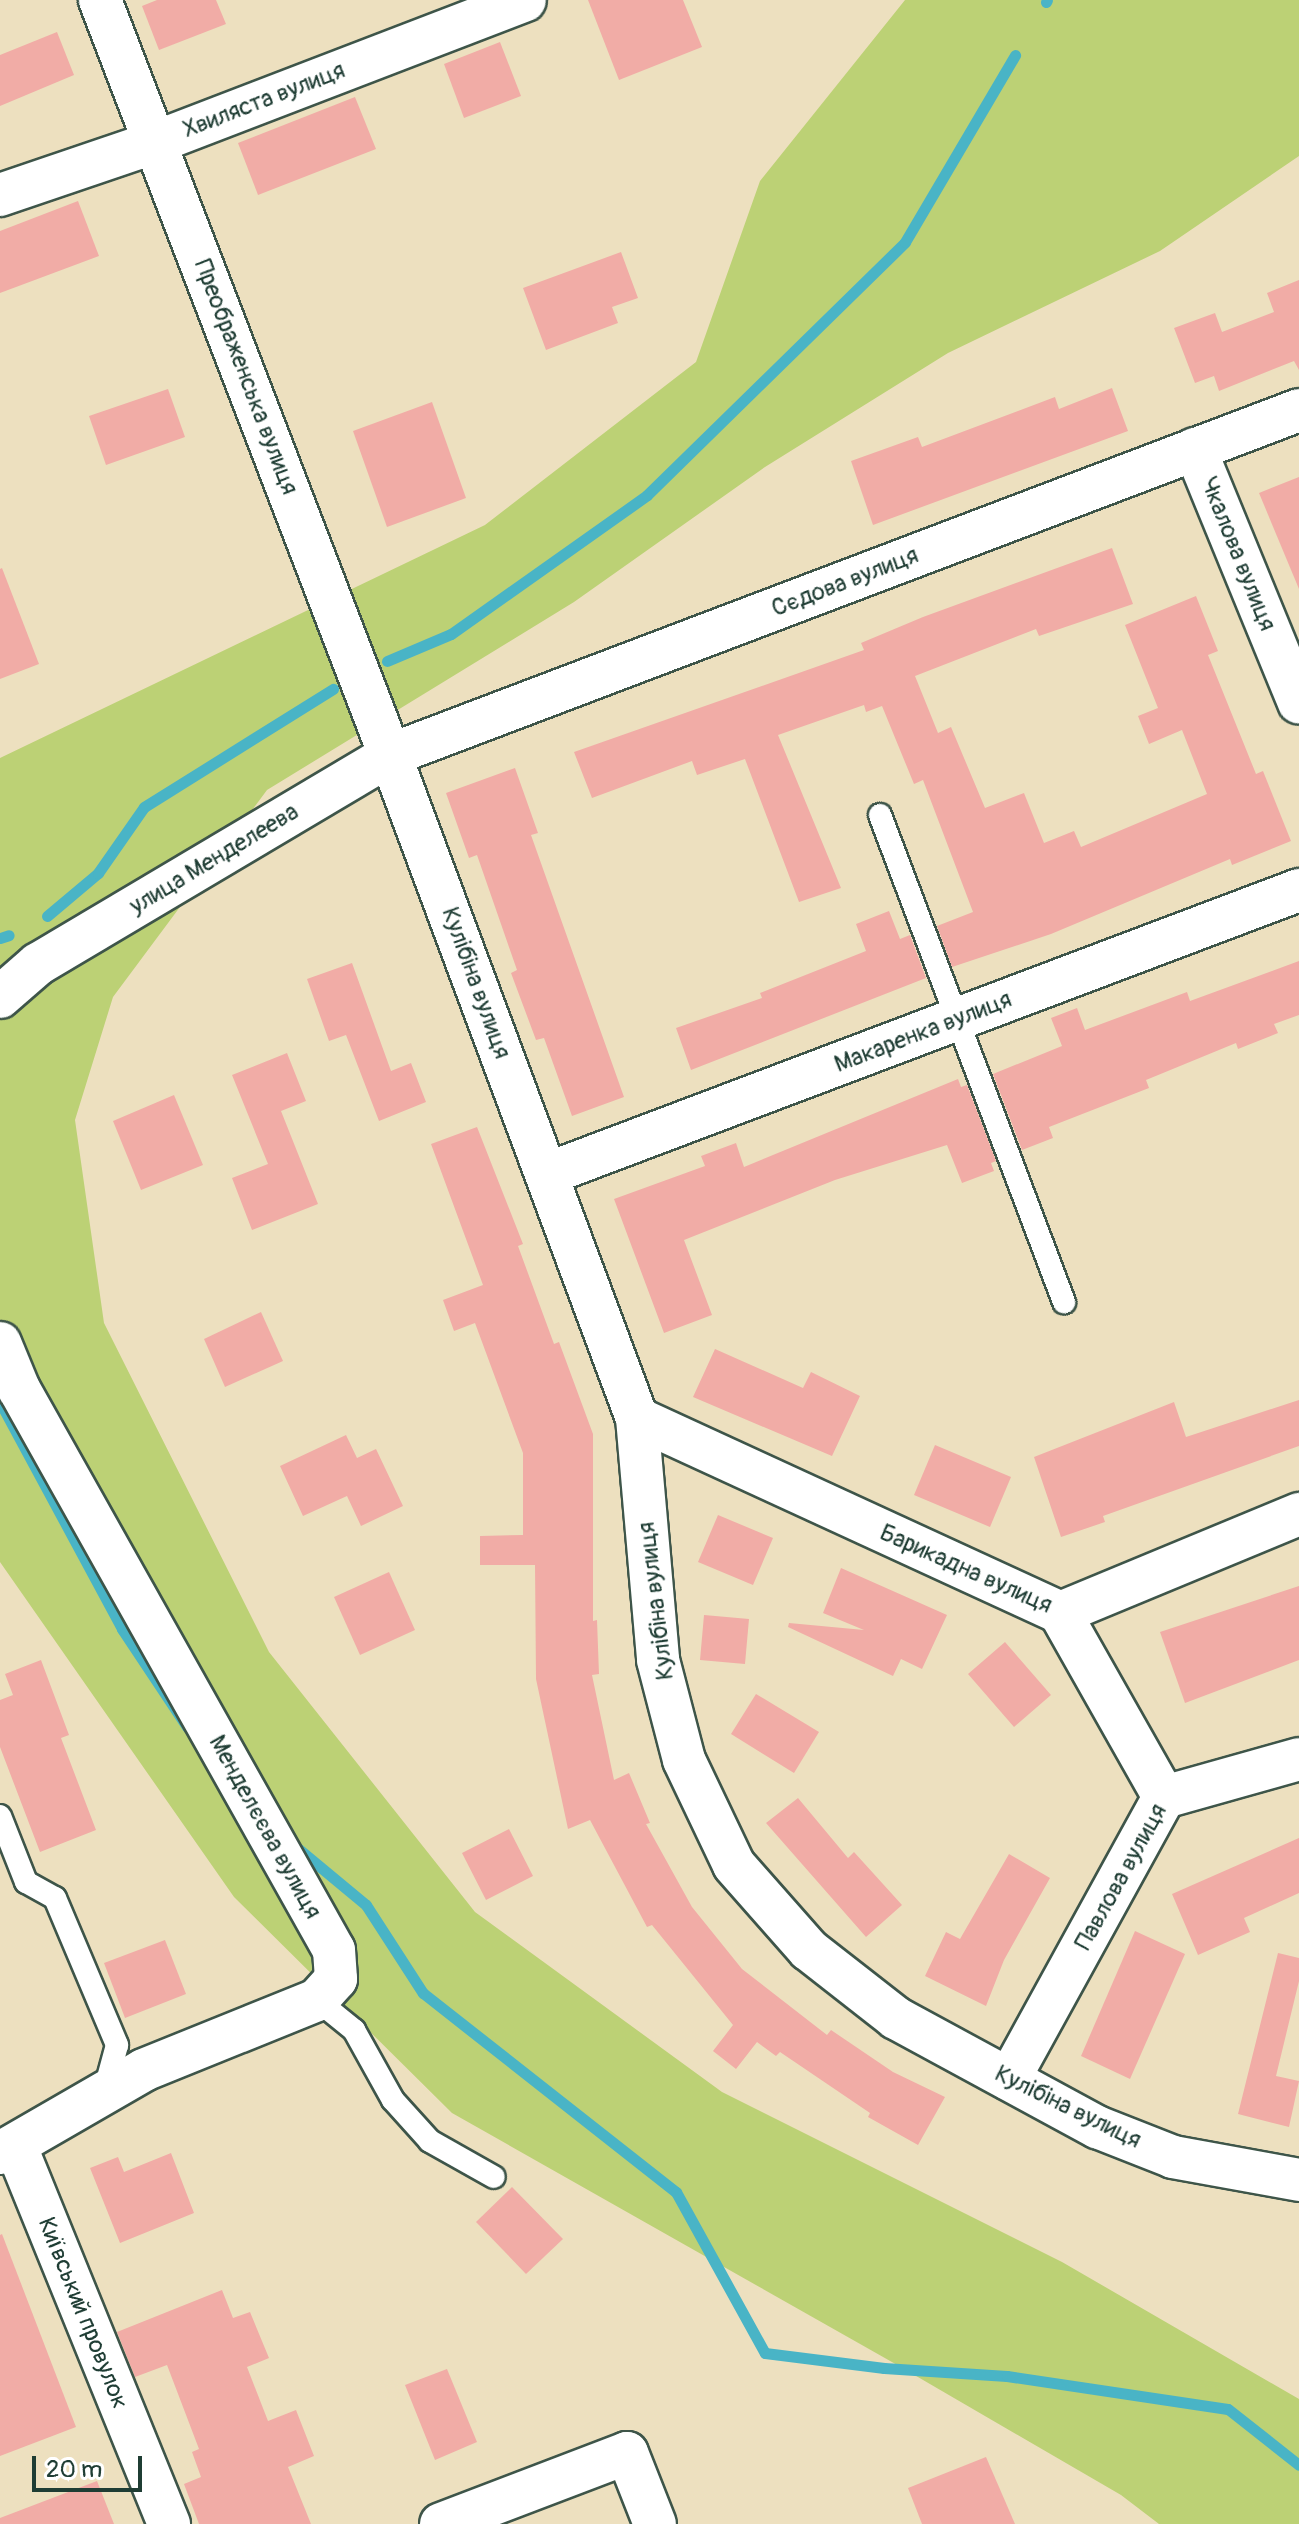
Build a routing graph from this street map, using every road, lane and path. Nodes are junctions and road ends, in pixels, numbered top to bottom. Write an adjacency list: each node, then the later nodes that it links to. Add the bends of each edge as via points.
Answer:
1 (100, 0): 3 (street, Преображенська вулиця)
2 (525, 0): 3 (street, Хвиляста вулиця)
3 (156, 142): 4 (street, Хвиляста вулиця); 8 (street, Преображенська вулиця)
4 (0, 195)
5 (1299, 410): 6 (street, Сєдова вулиця)
6 (1195, 449): 7 (street, Чкалова вулиця); 8 (street, Сєдова вулиця)
7 (1299, 702)
8 (390, 755): 11 (street, улица Менделеева, via 38,964); 13 (street, Кулібіна вулиця)
9 (880, 815): 12 (lane)
10 (1299, 890): 12 (street, Макаренка вулиця)
11 (0, 997)
12 (957, 1019): 13 (street, Макаренка вулиця); 14 (lane)
13 (547, 1174): 16 (street, Кулібіна вулиця)
14 (1064, 1302)
15 (0, 1343): 22 (street, Менделєєва вулиця, via 19,1389 334,1950 336,1979)
16 (637, 1418): 18 (street, Барикадна вулиця); 23 (street, Кулібіна вулиця, via 658,1660 684,1760 734,1865 809,1950 896,2018)
17 (1299, 1514): 18 (street, Барикадна вулиця)
18 (1060, 1613): 20 (street)
19 (1299, 1759): 20 (street, Павлова вулиця)
20 (1164, 1797): 23 (street, Павлова вулиця)
21 (0, 1816): 24 (lane, via 26,1882 55,1898 117,2045)
22 (317, 2000): 24 (street, via 144,2070); 26 (lane, via 354,2030 393,2100 430,2141)
23 (1009, 2079): 27 (street, Кулібіна вулиця, via 1097,2127 1173,2157)
24 (104, 2094): 25 (street)
25 (8, 2150): 28 (street, Київський провулок)
26 (494, 2177)
27 (1299, 2180)
28 (169, 2524)
29 (441, 2524): 30 (street, via 627,2453)
30 (655, 2524)

